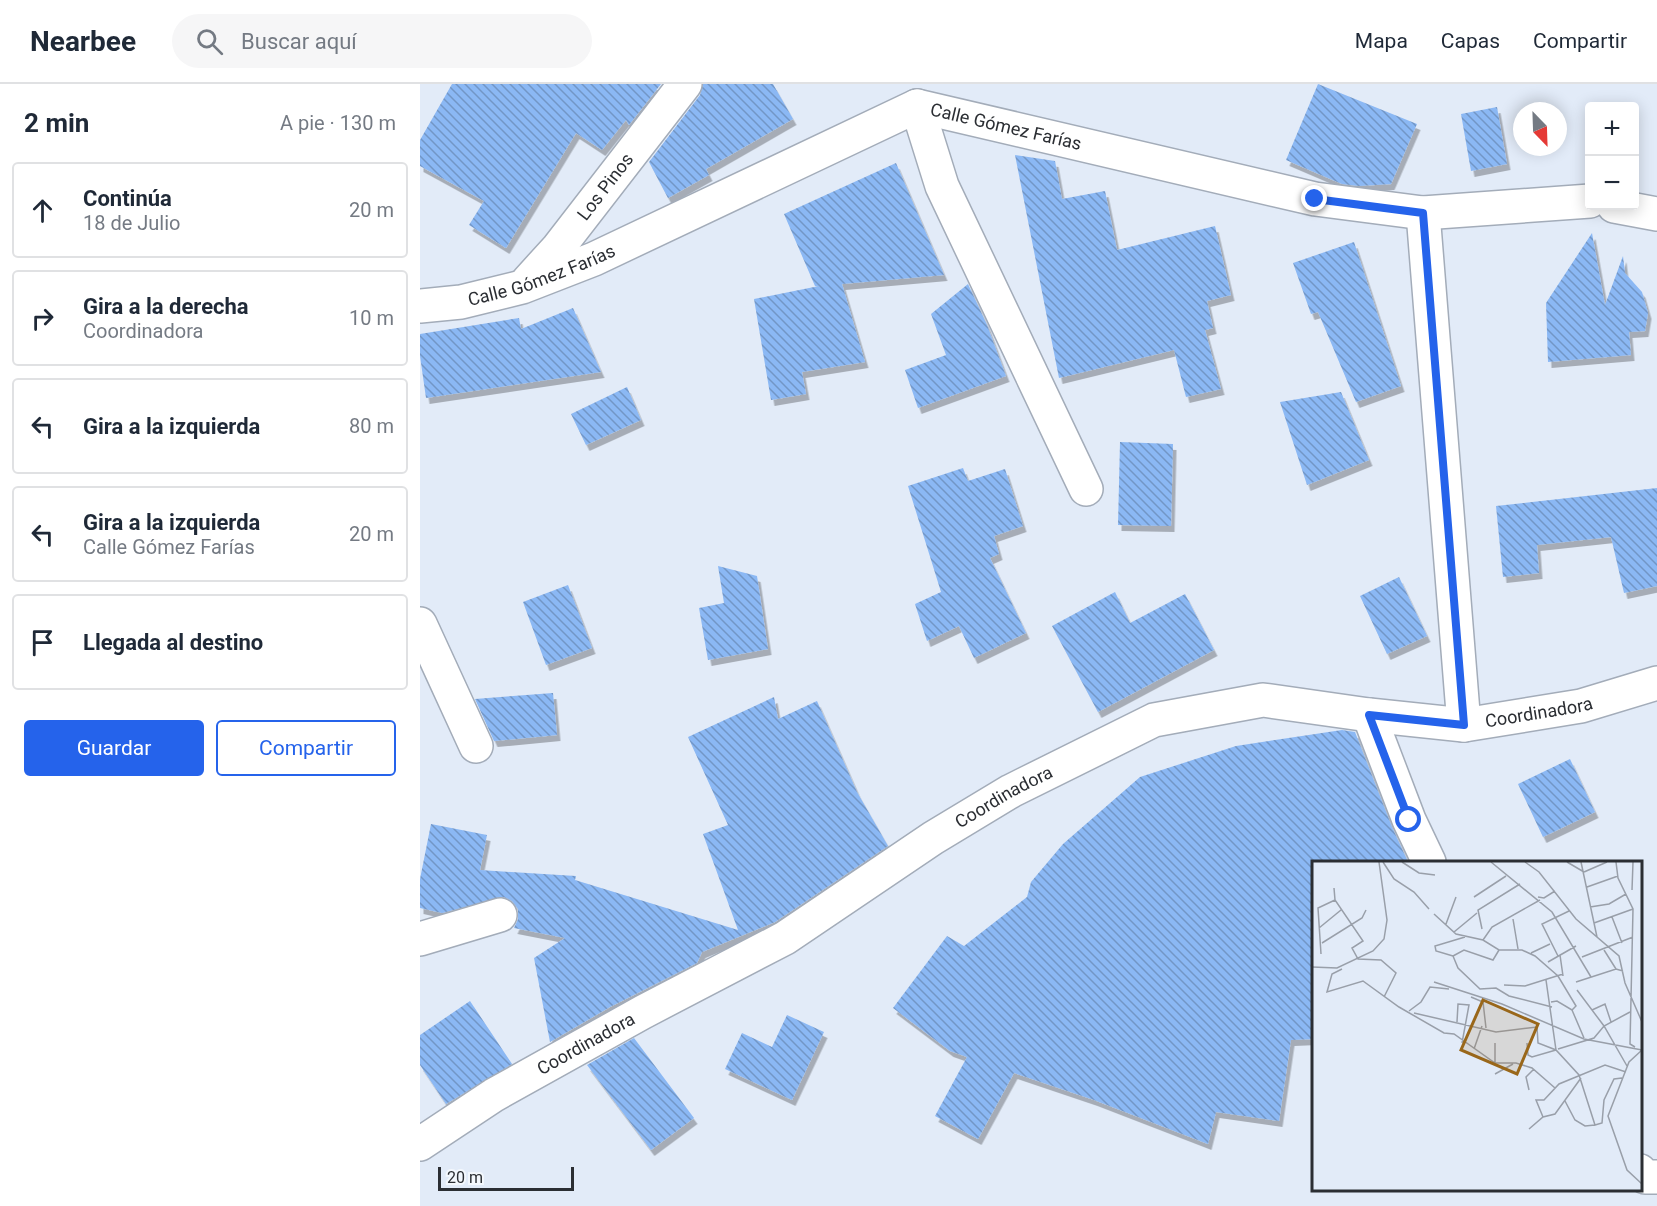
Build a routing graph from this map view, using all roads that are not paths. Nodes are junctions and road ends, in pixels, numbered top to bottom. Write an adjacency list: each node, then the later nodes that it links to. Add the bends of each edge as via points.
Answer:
1 (685, 84): 7 (street, Los Pinos, via 558,248)
2 (917, 106): 5 (street, Calle Gómez Farías, via 1315,199); 7 (street, Calle Gómez Farías, via 594,259); 9 (street, via 942,186)
3 (1585, 201): 5 (street, Calle Gómez Farías)
4 (1636, 210): 6 (street)
5 (1423, 213): 13 (street)
6 (1657, 214)
7 (522, 287): 8 (street, Calle Gómez Farías, via 461,302)
8 (420, 306)
9 (1086, 489)
10 (420, 624): 14 (street)
11 (1657, 683): 13 (street, Coordinadora, via 1581,706)
12 (1369, 715): 13 (street, Coordinadora); 15 (street); 18 (street, Coordinadora, via 1263,700 1154,720 1011,791 933,838 785,938 494,1095)
13 (1464, 725)
14 (476, 746)
15 (1429, 861)
16 (500, 915): 17 (street)
17 (420, 939)
18 (420, 1144)

